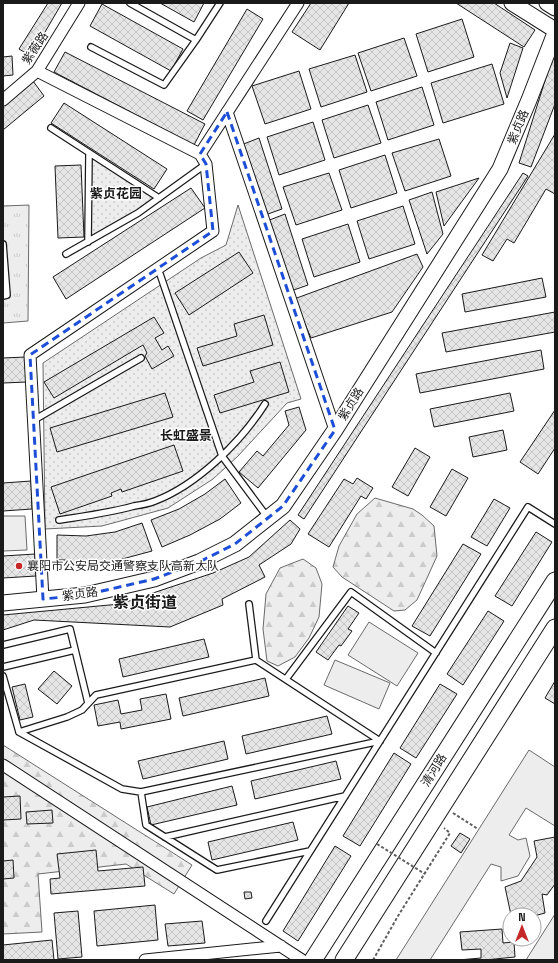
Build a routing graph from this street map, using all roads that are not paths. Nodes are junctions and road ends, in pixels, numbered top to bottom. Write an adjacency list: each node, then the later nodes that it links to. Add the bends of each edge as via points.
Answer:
1 (79, 3): 12 (street, 紫薇路)
2 (130, 3): 10 (lane)
3 (220, 3): 10 (lane)
4 (298, 3): 14 (street)
5 (512, 3): 8 (street)
6 (547, 3): 7 (street)
7 (555, 8)
8 (555, 30)
9 (555, 33): 28 (street, 紫贞路, via 500,169)
10 (196, 40): 11 (lane, via 164,85)
11 (91, 47)
12 (37, 71): 13 (street, 紫薇路); 17 (street)
13 (3, 100)
14 (227, 112): 17 (street); 28 (street)
15 (51, 128): 16 (lane)
16 (89, 153): 19 (lane); 20 (lane)
17 (200, 154): 18 (street)
18 (206, 164): 19 (lane); 27 (street, via 213,231 30,355)
19 (159, 198): 20 (lane)
20 (88, 242): 22 (lane)
21 (3, 244): 24 (lane, via 7,295)
22 (66, 254)
23 (160, 274): 29 (lane)
24 (3, 296)
25 (141, 358): 27 (lane)
26 (266, 404): 29 (lane, via 257,418)
27 (34, 420): 34 (street)
28 (335, 430): 30 (street, 紫贞路, via 284,506)
29 (222, 456): 30 (lane); 31 (lane, via 194,481 155,501 108,513)
30 (268, 518): 34 (street, 紫贞路, via 235,544 160,577 85,595)
31 (59, 520)
32 (555, 524): 40 (lane, via 528,506)
33 (555, 581): 57 (main road, 清河路)
34 (43, 599): 35 (street, 紫贞路)
35 (3, 603)
36 (249, 604): 41 (lane)
37 (555, 628): 58 (main road)
38 (3, 645): 39 (lane, via 70,629)
39 (75, 650): 42 (lane); 45 (lane)
40 (436, 653): 44 (lane, via 350,592); 47 (lane)
41 (256, 660): 44 (lane); 45 (lane, via 96,695)
42 (3, 667)
43 (3, 676): 46 (lane)
44 (286, 679): 47 (lane)
45 (88, 703): 46 (lane, via 82,710 67,717)
46 (18, 732): 49 (lane, via 122,790)
47 (380, 740): 49 (lane); 50 (lane)
48 (3, 766): 54 (street)
49 (141, 792): 51 (lane, via 146,824)
50 (345, 796): 51 (lane); 52 (lane)
51 (166, 837): 52 (lane, via 218,870)
52 (310, 851): 53 (lane)
53 (266, 921)
54 (281, 946): 55 (street); 56 (street)
55 (145, 960)
56 (302, 960)
57 (314, 960)
58 (344, 960)

